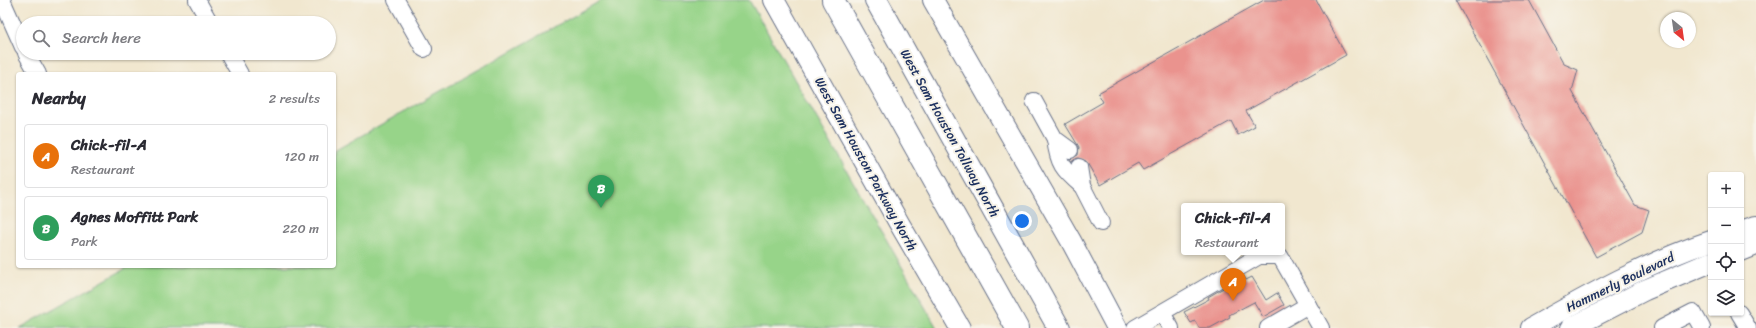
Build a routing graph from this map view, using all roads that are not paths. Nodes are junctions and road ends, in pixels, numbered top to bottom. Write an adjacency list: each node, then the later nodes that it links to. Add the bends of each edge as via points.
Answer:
1 (2, 0): 9 (street)
2 (197, 0): 8 (street)
3 (396, 0): 10 (street)
4 (774, 0): 31 (main road, West Sam Houston Parkway North)
5 (833, 0): 32 (highway)
6 (876, 0): 33 (highway, West Sam Houston Tollway North)
7 (933, 0): 34 (main road, via 1071,241)
8 (206, 16)
9 (16, 31)
10 (424, 49)
11 (30, 60): 13 (street)
12 (232, 60): 14 (street)
13 (37, 72)
14 (239, 72)
15 (1034, 101): 16 (street)
16 (1055, 139): 17 (street); 19 (street, via 1057,156 1066,173)
17 (1070, 150)
18 (1079, 167): 19 (street)
19 (1082, 186): 20 (street)
20 (1101, 223)
21 (1756, 226): 22 (main road)
22 (1744, 230)
23 (1706, 242): 39 (main road, Hammerly Boulevard, via 1638,271)
24 (1756, 245): 25 (main road)
25 (1744, 250)
26 (1708, 263): 30 (main road, Hammerly Boulevard, via 1645,290)
27 (1308, 305): 28 (street, via 1280,256 1259,256); 37 (street); 38 (street)
28 (1162, 313): 35 (street); 36 (street)
29 (1742, 316): 42 (street)
30 (1580, 326)
31 (960, 328)
32 (1017, 328)
33 (1059, 328)
34 (1117, 328)
35 (1135, 328)
36 (1171, 328)
37 (1268, 328)
38 (1321, 328)
39 (1531, 328)
40 (1662, 328): 41 (street, via 1693,312)
41 (1702, 328)
42 (1748, 328)

